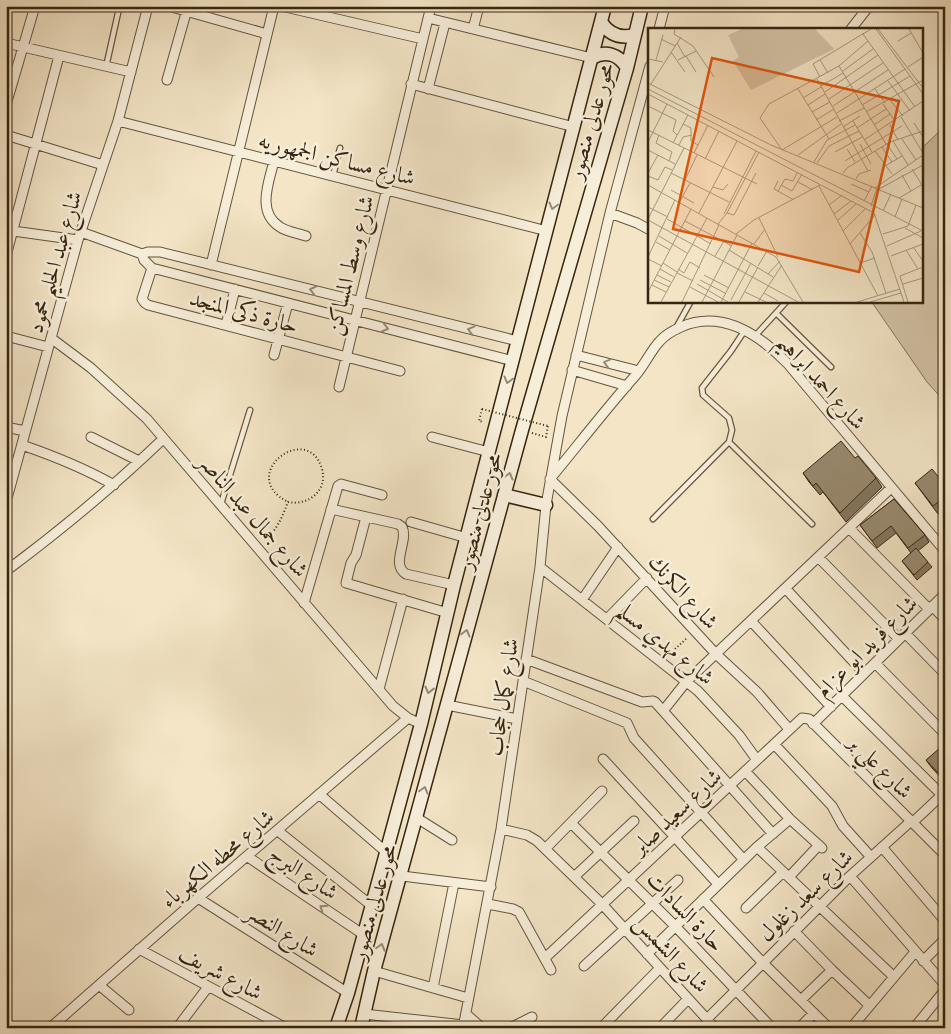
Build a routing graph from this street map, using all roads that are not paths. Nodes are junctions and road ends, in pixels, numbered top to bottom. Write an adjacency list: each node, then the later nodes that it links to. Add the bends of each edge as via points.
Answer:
1 (35, 6): 24 (street)
2 (148, 6): 29 (street, شارع عبد الحليم محمود)
3 (168, 6): 12 (street)
4 (274, 6): 20 (street)
5 (281, 6): 22 (street)
6 (431, 6): 14 (street, شارع وسط المساكن)
7 (479, 6): 19 (street)
8 (605, 6): 15 (main road, محور عدلى منصور)
9 (642, 6): 21 (main road, محور عدلى منصور)
10 (665, 6): 17 (street)
11 (869, 6): 18 (street)
12 (187, 9): 20 (street); 31 (street)
13 (118, 13): 27 (lane)
14 (428, 18): 16 (street); 22 (street, شارع وسط المساكن)
15 (600, 22): 21 (main road, via 618,36); 26 (main road, محور عدلى منصور)
16 (445, 23): 19 (street); 33 (street)
17 (659, 28)
18 (852, 28)
19 (473, 30): 26 (street)
20 (267, 34): 40 (street)
21 (634, 35): 28 (main road, محور عدلى منصور)
22 (423, 39): 32 (street, شارع وسط المساكن)
23 (6, 43): 24 (street)
24 (23, 47): 25 (street); 34 (street)
25 (59, 56): 27 (street); 38 (street)
26 (592, 58): 28 (main road, via 612,54); 36 (main road, محور عدلى منصور)
27 (106, 66): 29 (street)
28 (627, 68): 94 (main road, محور عدلى منصور, one-way to 28)
29 (131, 72): 35 (street, شارع عبد الحليم محمود)
30 (648, 73): 45 (street, شارع كمال حجاب)
31 (167, 80)
32 (412, 84): 33 (street); 44 (street, شارع وسط المساكن)
33 (428, 89): 36 (street)
34 (6, 106)
35 (118, 121): 40 (street, شارع مساكن الجمهوريه); 42 (street, شارع عبد الحليم محمود)
36 (574, 127): 48 (main road, محور عدلى منصور, one-way to 48)
37 (6, 135): 38 (street)
38 (36, 144): 42 (street); 47 (street)
39 (340, 148): 43 (lane)
40 (238, 152): 41 (street, شارع مساكن الجمهوريه); 53 (street)
41 (274, 161): 43 (street, شارع مساكن الجمهوريه); 50 (street, via 265,200 269,216 280,227)
42 (103, 165): 49 (street, شارع عبد الحليم محمود)
43 (333, 176): 44 (street, شارع مساكن الجمهوريه)
44 (386, 190): 48 (street, شارع مساكن الجمهوريه); 56 (street, شارع وسط المساكن)
45 (610, 212): 46 (street); 71 (street, شارع كمال حجاب)
46 (648, 229)
47 (10, 231): 49 (street); 52 (street)
48 (547, 231): 68 (main road, محور عدلى منصور)
49 (80, 236): 51 (street); 69 (street, شارع عبد الحليم محمود)
50 (306, 236)
51 (142, 254): 53 (street, via 154,251); 54 (street)
52 (6, 256)
53 (210, 265): 56 (street, one-way to 53)
54 (152, 268): 55 (street); 62 (street, حارة ذكى المنجد, via 142,299 145,303)
55 (235, 289): 59 (street); 62 (street)
56 (359, 302): 61 (street, شارع وسط المساكن); 68 (street, one-way to 56)
57 (690, 302): 63 (lane)
58 (786, 302): 60 (lane)
59 (288, 303): 61 (street); 67 (street)
60 (776, 313): 66 (lane); 74 (lane)
61 (354, 320): 72 (street, شارع وسط المساكن); 73 (street, one-way to 73)
62 (226, 325): 67 (street, حارة ذكى المنجد)
63 (676, 329): 64 (street, شارع احمد ابراهيم, via 694,322 711,321); 77 (street, شارع احمد ابراهيم, via 659,341)
64 (745, 330): 66 (street, شارع احمد ابراهيم); 86 (lane, via 702,388 703,395 729,418 732,430)
65 (6, 336): 69 (street)
66 (755, 336): 92 (street, شارع احمد ابراهيم, via 788,364)
67 (278, 339): 70 (street); 72 (street, حارة ذكى المنجد)
68 (518, 341): 73 (main road, محور عدلى منصور)
69 (50, 343): 82 (street, شارع عبد الحليم محمود); 85 (street, شارع جمال عبد الناصر, via 91,368 129,401)
70 (274, 355)
71 (576, 355): 75 (street, شارع كمال حجاب); 77 (street, one-way to 71)
72 (346, 356): 76 (street, حارة ذكى المنجد); 79 (street, شارع وسط المساكن)
73 (513, 361): 88 (main road, محور عدلى منصور, one-way to 88)
74 (831, 367)
75 (572, 370): 78 (street); 90 (street, شارع كمال حجاب)
76 (400, 371)
77 (639, 372): 78 (street, شارع احمد ابراهيم)
78 (627, 386): 90 (street, شارع احمد ابراهيم)
79 (338, 387)
80 (250, 410): 97 (lane)
81 (6, 427): 82 (street)
82 (25, 431): 87 (street, شارع عبد الحليم محمود)
83 (432, 437): 88 (street)
84 (91, 438): 89 (street)
85 (163, 439): 89 (street); 97 (street, شارع جمال عبد الناصر)
86 (729, 442): 100 (lane); 102 (lane)
87 (22, 445): 91 (street, via 69,462); 95 (street, شارع عبد الحليم محمود)
88 (489, 452): 104 (main road, محور عدلى منصور)
89 (140, 461): 91 (street)
90 (550, 479): 96 (street, شارع كمال حجاب); 105 (street, شارع الكرنك)
91 (114, 485): 109 (street)
92 (891, 488): 103 (street); 106 (street, شارع احمد ابراهيم)
93 (382, 495): 98 (street, via 340,484)
94 (504, 495): 96 (main road); 132 (main road, محور عدلى منصور, one-way to 94)
95 (6, 502)
96 (546, 505): 108 (street, شارع كمال حجاب)
97 (221, 506): 116 (street, شارع جمال عبد الناصر)
98 (331, 508): 99 (street); 116 (street)
99 (366, 517): 111 (street, via 402,527 401,571); 114 (street, via 346,583)
100 (653, 519)
101 (411, 522): 104 (street)
102 (812, 524)
103 (849, 528): 107 (street); 117 (street)
104 (467, 538): 111 (main road, محور عدلى منصور)
105 (618, 548): 110 (street, شارع الكرنك); 115 (street)
106 (945, 551)
107 (819, 558): 112 (street); 122 (street)
108 (540, 567): 115 (street, شارع مهدي مسلم); 124 (street, شارع كمال حجاب)
109 (6, 570)
110 (647, 578): 119 (street); 123 (street, شارع الكرنك)
111 (454, 586): 118 (main road, محور عدلى منصور)
112 (786, 589): 121 (street); 126 (street)
113 (945, 594): 117 (street, شارع فريد ابو عزام)
114 (403, 599): 118 (street); 130 (street)
115 (582, 600): 119 (street, شارع مهدي مسلم)
116 (304, 602): 130 (street, شارع جمال عبد الناصر)
117 (931, 608): 120 (street); 122 (street, شارع فريد ابو عزام)
118 (448, 613): 137 (main road, محور عدلى منصور, one-way to 137)
119 (607, 619): 129 (street, شارع مهدي مسلم)
120 (945, 619)
121 (751, 621): 123 (street); 133 (street)
122 (902, 636): 125 (street, شارع فريد ابو عزام); 127 (street)
123 (716, 654): 129 (street); 139 (street, شارع الكرنك, via 757,692)
124 (526, 660): 128 (street, شارع كمال حجاب); 134 (street, via 642,702 653,701)
125 (875, 663): 126 (street, شارع فريد ابو عزام); 140 (street)
126 (864, 673): 131 (street, شارع فريد ابو عزام)
127 (945, 674)
128 (523, 681): 136 (street, شارع كمال حجاب); 149 (street, via 625,722 634,738)
129 (686, 682): 134 (street); 143 (street, شارع مهدي مسلم, via 719,712)
130 (379, 689): 135 (street, شارع جمال عبد الناصر)
131 (842, 696): 133 (street, شارع فريد ابو عزام); 148 (street)
132 (447, 705): 136 (street); 150 (main road, محور عدلى منصور, one-way to 132)
133 (831, 707): 138 (street, شارع فريد ابو عزام)
134 (664, 711): 145 (street)
135 (408, 718): 137 (street, شارع جمال عبد الناصر); 147 (street, شارع محطه الكهرباء)
136 (517, 719): 155 (street, شارع كمال حجاب)
137 (421, 724): 163 (main road, محور عدلى منصور)
138 (813, 724): 139 (street, شارع سعيد صابر, via 802,718); 153 (street, شارع علي بر)
139 (789, 729): 141 (street, شارع سعيد صابر)
140 (945, 734)
141 (774, 744): 143 (street, شارع سعيد صابر); 167 (street, via 832,806 843,826)
142 (603, 759): 158 (street)
143 (757, 760): 144 (street, شارع سعيد صابر)
144 (745, 771): 145 (street, شارع سعيد صابر); 151 (street)
145 (730, 786): 149 (street, شارع سعيد صابر); 157 (street)
146 (602, 791): 154 (street)
147 (319, 794): 156 (street, شارع محطه الكهرباء); 163 (street)
148 (944, 795): 153 (street, شارع سعد زغلول)
149 (701, 813): 158 (street, شارع سعيد صابر); 168 (street)
150 (417, 818): 159 (street); 170 (main road, محور عدلى منصور)
151 (790, 819): 157 (street); 169 (street, via 821,847)
152 (634, 821): 164 (street)
153 (911, 822): 161 (street, شارع سعد زغلول); 165 (street, شارع علي بر)
154 (571, 823): 162 (street); 164 (street, حارة السادات)
155 (501, 829): 162 (street, شارع الشمس, via 527,835); 177 (street, شارع كمال حجاب)
156 (278, 831): 166 (street, شارع محطه الكهرباء); 183 (street, شارع البرج)
157 (773, 834): 160 (street)
158 (675, 838): 173 (street, شارع سعيد صابر); 176 (street)
159 (452, 840)
160 (757, 847): 168 (street); 169 (street)
161 (882, 847): 167 (street, شارع سعد زغلول); 186 (street)
162 (545, 849): 172 (street, شارع الشمس)
163 (386, 852): 183 (main road, محور عدلى منصور)
164 (601, 852): 172 (street); 173 (street, حارة السادات)
165 (945, 855)
166 (248, 856): 178 (street, شارع محطه الكهرباء); 190 (street, شارع البرج, one-way to 166)
167 (871, 857): 171 (street, شارع سعد زغلول)
168 (744, 860): 176 (street)
169 (786, 875): 184 (street); 185 (street)
170 (402, 876): 175 (street); 202 (main road, محور عدلى منصور, one-way to 170)
171 (850, 876): 184 (street, شارع سعد زغلول); 193 (street)
172 (574, 877): 181 (street, شارع الشمس)
173 (629, 880): 181 (street, شارع سعيد صابر); 182 (street, حارة السادات)
174 (678, 880): 182 (street)
175 (454, 882): 177 (street); 207 (street)
176 (718, 884): 179 (street)
177 (491, 887): 180 (street, شارع كمال حجاب)
178 (198, 898): 192 (street, شارع محطه الكهرباء); 210 (street, شارع النصر)
179 (703, 899): 187 (street); 197 (street)
180 (488, 904): 195 (street, via 519,912); 211 (street, شارع كمال حجاب)
181 (602, 904): 188 (street, شارع الشمس); 195 (street, شارع سعيد صابر)
182 (652, 904): 187 (street, حارة السادات); 188 (street)
183 (372, 906): 190 (main road, محور عدلى منصور)
184 (820, 906): 189 (street, شارع سعد زغلول); 203 (street)
185 (746, 908)
186 (945, 921)
187 (675, 926): 194 (street); 208 (street, حارة السادات)
188 (624, 930): 194 (street, شارع الشمس); 198 (street)
189 (794, 931): 197 (street, شارع سعد زغلول); 201 (street)
190 (364, 935): 210 (main road, محور عدلى منصور)
191 (945, 939): 196 (street)
192 (139, 949): 204 (street, شارع محطه الكهرباء); 206 (street, شارع شريف)
193 (915, 952): 196 (street); 203 (street)
194 (647, 954): 199 (street, شارع الشمس)
195 (545, 958): 200 (street)
196 (922, 961): 205 (street)
197 (763, 963): 208 (street, شارع سعد زغلول); 213 (street)
198 (584, 966)
199 (660, 968): 212 (street, شارع الشمس); 229 (street)
200 (551, 970)
201 (832, 970): 213 (street); 214 (street)
202 (374, 971): 207 (street); 217 (main road, محور عدلى منصور)
203 (893, 976): 214 (street)
204 (99, 985): 215 (street); 223 (street, شارع محطه الكهرباء)
205 (945, 985)
206 (208, 987): 224 (street); 225 (street, شارع شريف)
207 (433, 988): 211 (street)
208 (736, 990): 220 (street, شارع سعد زغلول); 231 (street, حارة السادات)
209 (945, 990): 235 (street)
210 (348, 993): 221 (main road, محور عدلى منصور)
211 (468, 998): 218 (street, شارع كمال حجاب)
212 (688, 999): 220 (street, شارع الشمس); 230 (street)
213 (801, 1000): 216 (street)
214 (869, 1005): 234 (street)
215 (129, 1010)
216 (814, 1013): 232 (street); 233 (street)
217 (364, 1014): 222 (street); 226 (main road, محور عدلى منصور)
218 (466, 1014): 222 (street, شارع كمال حجاب); 227 (street)
219 (532, 1017): 228 (street)
220 (709, 1024)
221 (336, 1027)
222 (463, 1027)
223 (51, 1028)
224 (177, 1028)
225 (286, 1028)
226 (361, 1028)
227 (482, 1028)
228 (510, 1028)
229 (601, 1028)
230 (660, 1028)
231 (772, 1028)
232 (799, 1028)
233 (829, 1028)
234 (851, 1028)
235 (914, 1028)

